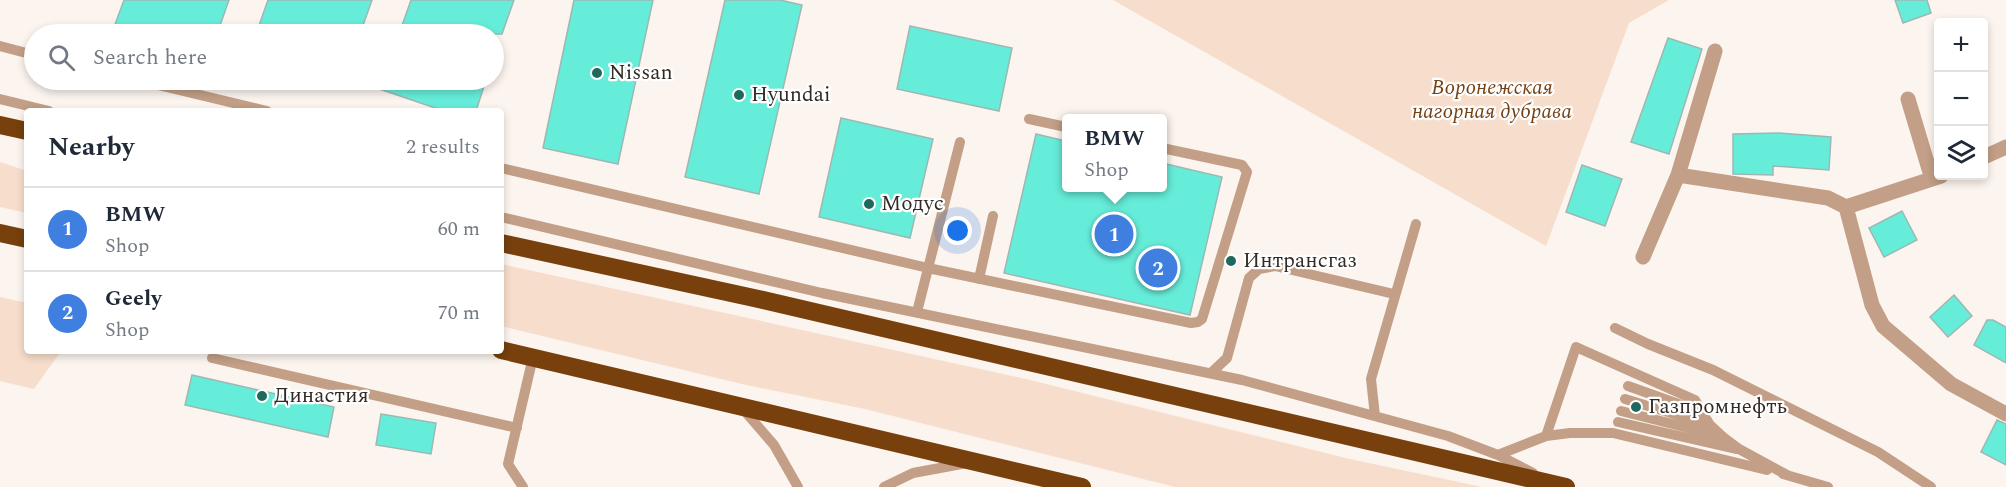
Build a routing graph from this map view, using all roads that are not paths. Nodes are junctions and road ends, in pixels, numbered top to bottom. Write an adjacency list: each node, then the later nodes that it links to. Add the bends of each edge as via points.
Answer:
1 (0, 46): 3 (lane)
2 (1715, 51): 19 (street)
3 (24, 52)
4 (179, 90): 8 (lane)
5 (0, 99): 7 (lane)
6 (1908, 99): 18 (street)
7 (37, 108)
8 (254, 108)
9 (1029, 119): 11 (lane)
10 (0, 124): 12 (highway)
11 (1062, 126)
12 (24, 130)
13 (960, 142): 29 (lane)
14 (2006, 147): 16 (street)
15 (1167, 149): 30 (lane, via 1242,165 1247,172 1198,322)
16 (1988, 155)
17 (504, 169): 29 (lane)
18 (1934, 171)
19 (1678, 176): 21 (street, via 1828,198); 28 (street)
20 (1934, 178): 21 (street)
21 (1846, 207): 44 (street, via 1872,305 1883,326 1951,384)
22 (993, 216): 30 (lane)
23 (504, 219): 32 (lane)
24 (1416, 224): 31 (lane)
25 (0, 233): 26 (highway)
26 (24, 238)
27 (504, 244): 55 (highway)
28 (1643, 257)
29 (928, 268): 30 (lane); 32 (lane)
30 (979, 279)
31 (1394, 294): 38 (lane, via 1275,266 1259,269 1249,278 1227,358); 45 (lane, via 1371,379)
32 (917, 312): 38 (lane)
33 (1615, 328): 61 (lane, via 1713,370 1878,452)
34 (504, 351): 35 (highway)
35 (533, 357): 41 (highway); 48 (lane)
36 (212, 358): 48 (lane)
37 (1633, 372): 39 (lane); 43 (lane, via 1695,400); 49 (lane, via 1576,347)
38 (1211, 373): 45 (lane)
39 (1628, 386): 40 (lane); 43 (lane)
40 (1625, 399): 42 (lane); 46 (lane)
41 (740, 406): 53 (highway); 57 (lane, via 774,445)
42 (1621, 411): 47 (lane); 50 (lane)
43 (1701, 412): 46 (lane)
44 (2006, 414)
45 (1375, 416): 52 (lane)
46 (1710, 425): 50 (lane)
47 (1616, 427): 49 (lane); 51 (lane); 54 (lane)
48 (517, 428): 56 (lane, via 508,464)
49 (1546, 436): 52 (lane)
50 (1724, 436): 51 (lane)
51 (1739, 449): 54 (lane)
52 (1498, 455): 55 (lane)
53 (976, 462): 58 (lane, via 913,473); 59 (highway)
54 (1787, 476): 60 (lane)
55 (1562, 486)
56 (523, 487)
57 (798, 487)
58 (884, 487)
59 (1082, 487)
60 (1828, 487)
61 (1930, 487)

